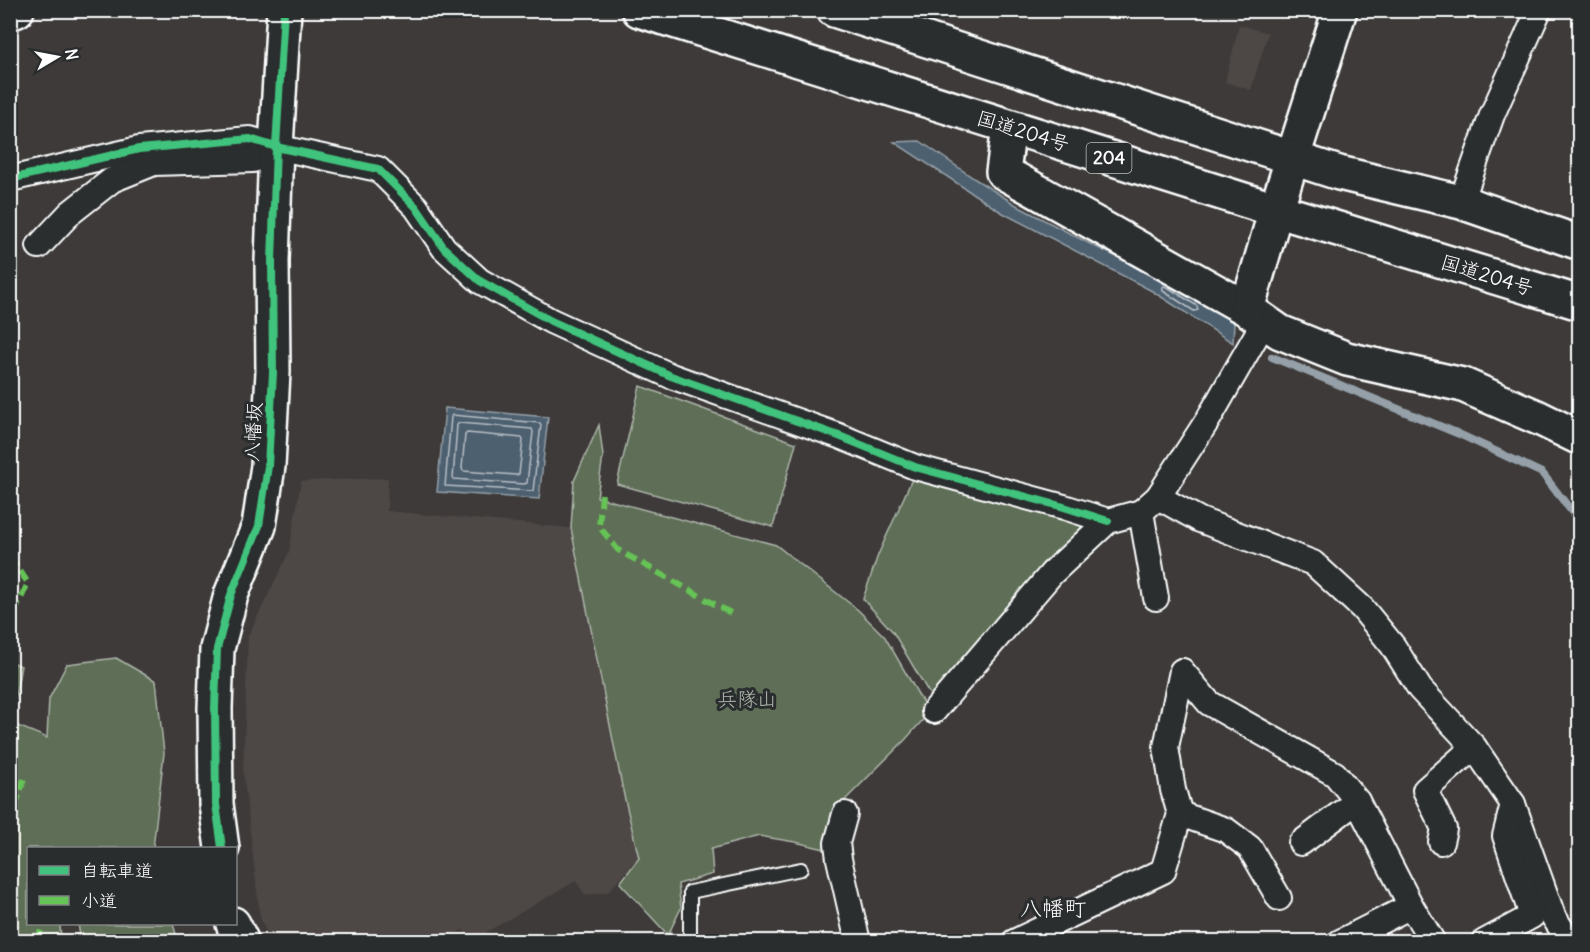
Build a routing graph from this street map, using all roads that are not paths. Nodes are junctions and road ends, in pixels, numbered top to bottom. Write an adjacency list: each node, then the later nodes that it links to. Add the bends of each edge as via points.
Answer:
1 (17, 10): 7 (main road)
2 (284, 10): 10 (main road, 八幡坂)
3 (639, 10): 9 (main road, 国道204号 / 204)
4 (834, 10): 8 (main road)
5 (1340, 10): 11 (main road)
6 (1539, 10): 13 (street, via 1492,115)
7 (10, 13)
8 (878, 17): 11 (main road)
9 (1009, 127): 14 (main road, 国道204号 / 204); 18 (main road, via 1003,172)
10 (276, 147): 12 (street, via 250,140 139,149); 16 (street, via 253,160 154,163 112,180 70,213); 21 (street, via 378,169 416,207 444,248 480,281 551,321 671,376 915,467); 31 (main road, 八幡坂, via 268,466 259,526 231,595 217,649 216,804)
11 (1293, 158): 13 (main road, via 1339,173); 14 (main road)
12 (10, 179)
13 (1461, 201): 15 (main road)
14 (1276, 210): 17 (main road, 国道204号 / 204); 18 (main road)
15 (1580, 243)
16 (39, 246)
17 (1580, 303)
18 (1255, 316): 19 (main road, via 1280,332 1347,359 1463,385); 20 (street, via 1209,418)
19 (1580, 438)
20 (1150, 504): 21 (street); 22 (street); 24 (street, via 1313,562 1362,608 1420,688)
21 (1108, 521): 23 (street, via 1052,573)
22 (1156, 598)
23 (934, 711)
24 (1474, 747): 26 (street); 29 (street, via 1425,790 1444,829)
25 (1357, 801): 28 (street, via 1335,774 1209,703 1182,671 1166,747); 30 (street); 34 (street)
26 (1513, 804): 42 (street, via 1505,836 1532,916); 43 (street, via 1553,916)
27 (845, 814): 38 (street, via 837,843)
28 (1180, 814): 33 (street, via 1226,830 1250,848); 39 (street, via 1163,871)
29 (1441, 842)
30 (1301, 843)
31 (222, 847)
32 (801, 869): 37 (lane, via 690,892)
33 (1279, 898)
34 (1412, 906): 40 (street); 41 (street)
35 (234, 925): 36 (main road)
36 (242, 942)
37 (690, 942)
38 (858, 942)
39 (1014, 942)
40 (1340, 942)
41 (1433, 942)
42 (1484, 942)
43 (1570, 942)

